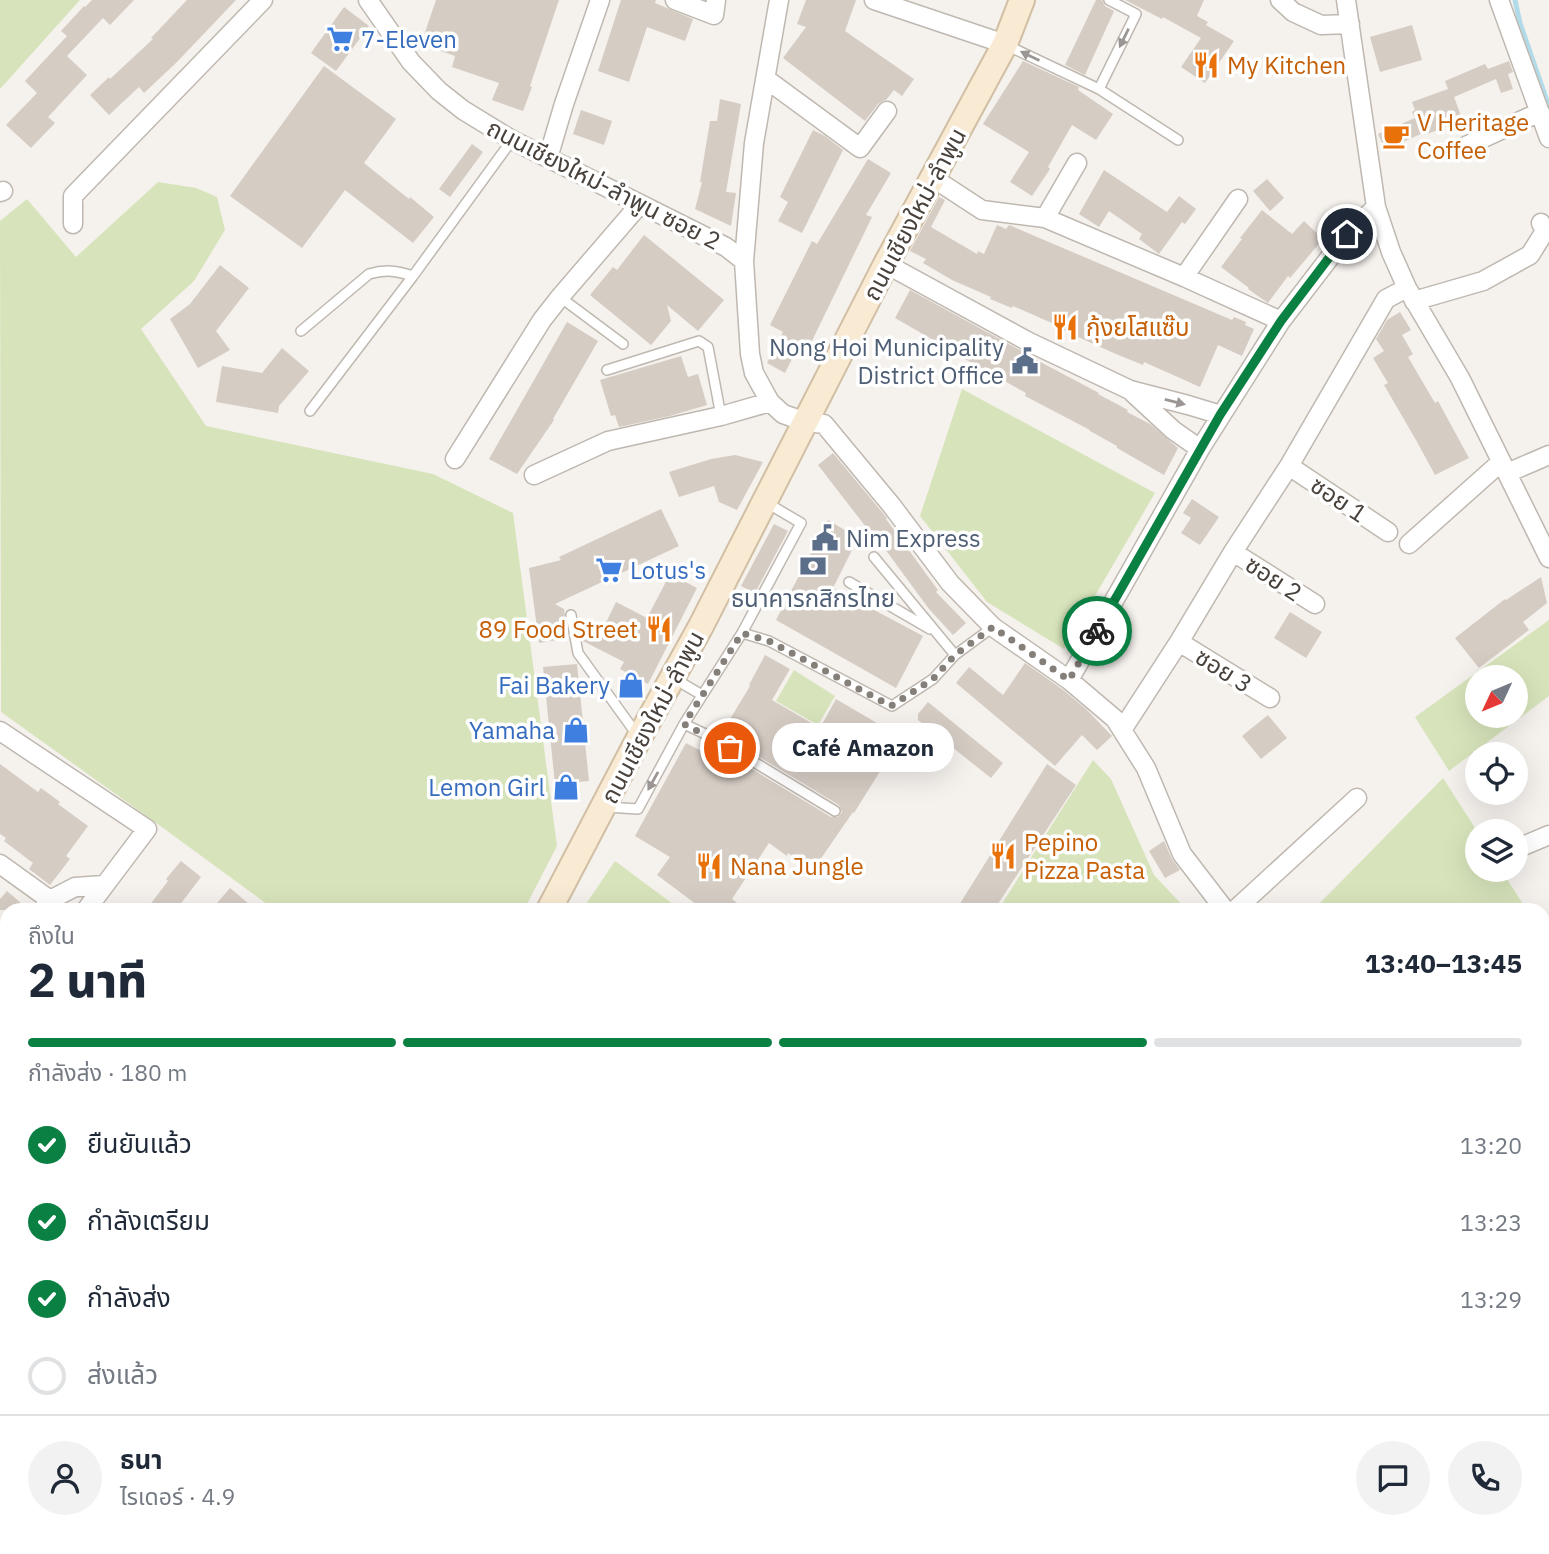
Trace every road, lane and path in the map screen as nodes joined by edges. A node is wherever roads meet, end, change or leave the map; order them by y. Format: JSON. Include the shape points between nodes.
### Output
{"nodes":[{"id":1,"x":263,"y":0,"type":"edge"},
{"id":2,"x":368,"y":0,"type":"edge"},
{"id":3,"x":600,"y":0,"type":"edge"},
{"id":4,"x":675,"y":0,"type":"edge"},
{"id":5,"x":716,"y":0,"type":"edge"},
{"id":6,"x":779,"y":0,"type":"edge"},
{"id":7,"x":874,"y":0,"type":"edge"},
{"id":8,"x":1022,"y":0,"type":"edge"},
{"id":9,"x":1109,"y":0,"type":"edge"},
{"id":10,"x":1280,"y":0,"type":"edge"},
{"id":11,"x":1499,"y":0,"type":"edge"},
{"id":12,"x":1349,"y":1,"type":"edge"},
{"id":13,"x":1350,"y":24,"type":"junction"},
{"id":14,"x":1005,"y":44,"type":"junction"},
{"id":15,"x":766,"y":79,"type":"junction"},
{"id":16,"x":1099,"y":89,"type":"junction"},
{"id":17,"x":887,"y":111,"type":"dead end"},
{"id":18,"x":1540,"y":112,"type":"junction"},
{"id":19,"x":1549,"y":138,"type":"edge"},
{"id":20,"x":1178,"y":140,"type":"dead end"},
{"id":21,"x":512,"y":141,"type":"junction"},
{"id":22,"x":1455,"y":150,"type":"dead end"},
{"id":23,"x":548,"y":158,"type":"junction"},
{"id":24,"x":1077,"y":163,"type":"dead end"},
{"id":25,"x":933,"y":178,"type":"junction"},
{"id":26,"x":1238,"y":199,"type":"dead end"},
{"id":27,"x":640,"y":204,"type":"junction"},
{"id":28,"x":1377,"y":207,"type":"junction"},
{"id":29,"x":1045,"y":218,"type":"junction"},
{"id":30,"x":1541,"y":223,"type":"dead end"},
{"id":31,"x":73,"y":224,"type":"dead end"},
{"id":32,"x":744,"y":261,"type":"junction"},
{"id":33,"x":886,"y":264,"type":"junction"},
{"id":34,"x":413,"y":276,"type":"junction"},
{"id":35,"x":1184,"y":277,"type":"junction"},
{"id":36,"x":1410,"y":294,"type":"junction"},
{"id":37,"x":560,"y":297,"type":"junction"},
{"id":38,"x":1281,"y":321,"type":"junction"},
{"id":39,"x":301,"y":331,"type":"dead end"},
{"id":40,"x":623,"y":344,"type":"dead end"},
{"id":41,"x":607,"y":370,"type":"dead end"},
{"id":42,"x":1130,"y":390,"type":"junction"},
{"id":43,"x":770,"y":402,"type":"junction"},
{"id":44,"x":310,"y":411,"type":"dead end"},
{"id":45,"x":1220,"y":415,"type":"junction"},
{"id":46,"x":721,"y":416,"type":"junction"},
{"id":47,"x":806,"y":422,"type":"junction"},
{"id":48,"x":1200,"y":449,"type":"junction"},
{"id":49,"x":1549,"y":455,"type":"edge"},
{"id":50,"x":455,"y":459,"type":"dead end"},
{"id":51,"x":1289,"y":466,"type":"junction"},
{"id":52,"x":1504,"y":468,"type":"junction"},
{"id":53,"x":534,"y":475,"type":"dead end"},
{"id":54,"x":765,"y":503,"type":"junction"},
{"id":55,"x":1388,"y":532,"type":"dead end"},
{"id":56,"x":1409,"y":544,"type":"dead end"},
{"id":57,"x":1233,"y":552,"type":"junction"},
{"id":58,"x":874,"y":557,"type":"dead end"},
{"id":59,"x":1549,"y":558,"type":"edge"},
{"id":60,"x":849,"y":582,"type":"dead end"},
{"id":61,"x":1315,"y":604,"type":"dead end"},
{"id":62,"x":571,"y":615,"type":"dead end"},
{"id":63,"x":993,"y":627,"type":"junction"},
{"id":64,"x":742,"y":633,"type":"junction"},
{"id":65,"x":937,"y":633,"type":"junction"},
{"id":66,"x":1179,"y":642,"type":"junction"},
{"id":67,"x":956,"y":654,"type":"junction"},
{"id":68,"x":672,"y":677,"type":"junction"},
{"id":69,"x":1069,"y":680,"type":"junction"},
{"id":70,"x":702,"y":695,"type":"junction"},
{"id":71,"x":1270,"y":698,"type":"dead end"},
{"id":72,"x":684,"y":724,"type":"junction"},
{"id":73,"x":1122,"y":730,"type":"junction"},
{"id":74,"x":0,"y":731,"type":"edge"},
{"id":75,"x":639,"y":738,"type":"junction"},
{"id":76,"x":1357,"y":798,"type":"dead end"},
{"id":77,"x":604,"y":807,"type":"junction"},
{"id":78,"x":835,"y":811,"type":"dead end"},
{"id":79,"x":1549,"y":835,"type":"edge"},
{"id":80,"x":1528,"y":844,"type":"edge"},
{"id":81,"x":0,"y":864,"type":"edge"},
{"id":82,"x":104,"y":886,"type":"junction"},
{"id":83,"x":44,"y":903,"type":"edge"},
{"id":84,"x":49,"y":903,"type":"edge"},
{"id":85,"x":91,"y":903,"type":"edge"},
{"id":86,"x":553,"y":903,"type":"edge"},
{"id":87,"x":1220,"y":903,"type":"edge"},
{"id":88,"x":1243,"y":903,"type":"edge"}],
"edges":[{"from":1,"to":31,"type":"street","via":[[74,196]]},
{"from":2,"to":21,"type":"street","name":"ถนนเชียงใหม่-ลำพูน ซอย 2","via":[[411,62],[439,91]]},
{"from":3,"to":23,"type":"street"},
{"from":4,"to":5,"type":"street","via":[[714,15]]},
{"from":6,"to":15,"type":"street"},
{"from":7,"to":14,"type":"street"},
{"from":8,"to":14,"type":"main road","name":"ถนนเชียงใหม่-ลำพูน"},
{"from":9,"to":16,"type":"lane","one_way":true,"via":[[1136,14]]},
{"from":10,"to":13,"type":"street","via":[[1321,25]]},
{"from":11,"to":18,"type":"street"},
{"from":12,"to":13,"type":"street"},
{"from":13,"to":28,"type":"street"},
{"from":16,"to":14,"type":"lane","one_way":true},
{"from":14,"to":25,"type":"main road","name":"ถนนเชียงใหม่-ลำพูน"},
{"from":15,"to":17,"type":"street","via":[[860,148]]},
{"from":15,"to":32,"type":"street","via":[[754,143]]},
{"from":16,"to":20,"type":"lane"},
{"from":18,"to":19,"type":"street"},
{"from":18,"to":22,"type":"street"},
{"from":21,"to":23,"type":"street","name":"ถนนเชียงใหม่-ลำพูน ซอย 2"},
{"from":21,"to":34,"type":"lane"},
{"from":23,"to":27,"type":"street","name":"ถนนเชียงใหม่-ลำพูน ซอย 2"},
{"from":24,"to":29,"type":"street"},
{"from":25,"to":29,"type":"street","via":[[982,210]]},
{"from":25,"to":33,"type":"main road","name":"ถนนเชียงใหม่-ลำพูน"},
{"from":26,"to":35,"type":"street"},
{"from":27,"to":32,"type":"street","name":"ถนนเชียงใหม่-ลำพูน ซอย 2","via":[[726,247]]},
{"from":27,"to":37,"type":"street"},
{"from":28,"to":36,"type":"street"},
{"from":28,"to":38,"type":"street","via":[[1347,234]]},
{"from":29,"to":35,"type":"street"},
{"from":30,"to":36,"type":"street","via":[[1545,231],[1530,255],[1483,281]]},
{"from":32,"to":43,"type":"street","name":"ถนนเชียงใหม่-ลำพูน ซอย 2","via":[[750,354],[754,373]]},
{"from":33,"to":42,"type":"street","via":[[1029,342]]},
{"from":33,"to":47,"type":"main road","name":"ถนนเชียงใหม่-ลำพูน"},
{"from":34,"to":39,"type":"lane","via":[[392,270],[369,274]]},
{"from":34,"to":44,"type":"lane"},
{"from":35,"to":38,"type":"street"},
{"from":36,"to":51,"type":"street","via":[[1386,299]]},
{"from":36,"to":52,"type":"street","via":[[1460,378]]},
{"from":37,"to":40,"type":"lane"},
{"from":37,"to":50,"type":"street"},
{"from":38,"to":45,"type":"street"},
{"from":41,"to":46,"type":"lane","via":[[699,341],[708,347]]},
{"from":42,"to":45,"type":"street","one_way":true},
{"from":42,"to":48,"type":"street"},
{"from":43,"to":46,"type":"street"},
{"from":43,"to":47,"type":"street","via":[[783,414]]},
{"from":45,"to":48,"type":"street"},
{"from":46,"to":53,"type":"street","via":[[608,441]]},
{"from":47,"to":54,"type":"main road","name":"ถนนเชียงใหม่-ลำพูน"},
{"from":47,"to":63,"type":"street","via":[[824,424],[950,583]]},
{"from":48,"to":69,"type":"street"},
{"from":49,"to":52,"type":"street"},
{"from":51,"to":55,"type":"street","name":"ซอย 1"},
{"from":51,"to":57,"type":"street"},
{"from":52,"to":56,"type":"street"},
{"from":52,"to":59,"type":"street"},
{"from":54,"to":64,"type":"lane","via":[[801,523]]},
{"from":54,"to":68,"type":"main road","name":"ถนนเชียงใหม่-ลำพูน"},
{"from":57,"to":61,"type":"street","name":"ซอย 2"},
{"from":57,"to":66,"type":"street"},
{"from":58,"to":65,"type":"lane"},
{"from":60,"to":65,"type":"lane"},
{"from":62,"to":75,"type":"lane","via":[[578,653]]},
{"from":63,"to":67,"type":"lane"},
{"from":63,"to":69,"type":"street"},
{"from":64,"to":67,"type":"lane","via":[[769,641],[891,706],[933,679]]},
{"from":64,"to":70,"type":"lane"},
{"from":65,"to":67,"type":"lane"},
{"from":66,"to":71,"type":"street","name":"ซอย 3"},
{"from":66,"to":73,"type":"street"},
{"from":68,"to":70,"type":"lane"},
{"from":68,"to":75,"type":"main road","name":"ถนนเชียงใหม่-ลำพูน"},
{"from":69,"to":73,"type":"street"},
{"from":70,"to":72,"type":"lane"},
{"from":72,"to":77,"type":"lane","one_way":true,"via":[[638,809]]},
{"from":72,"to":78,"type":"lane"},
{"from":73,"to":87,"type":"street","via":[[1146,768],[1182,854]]},
{"from":74,"to":82,"type":"street","via":[[147,829]]},
{"from":75,"to":77,"type":"main road","name":"ถนนเชียงใหม่-ลำพูน"},
{"from":76,"to":88,"type":"street"},
{"from":77,"to":86,"type":"main road","name":"ถนนเชียงใหม่-ลำพูน"},
{"from":79,"to":80,"type":"street"},
{"from":81,"to":83,"type":"street"},
{"from":82,"to":84,"type":"street","via":[[75,887]]},
{"from":82,"to":85,"type":"street"}]}
